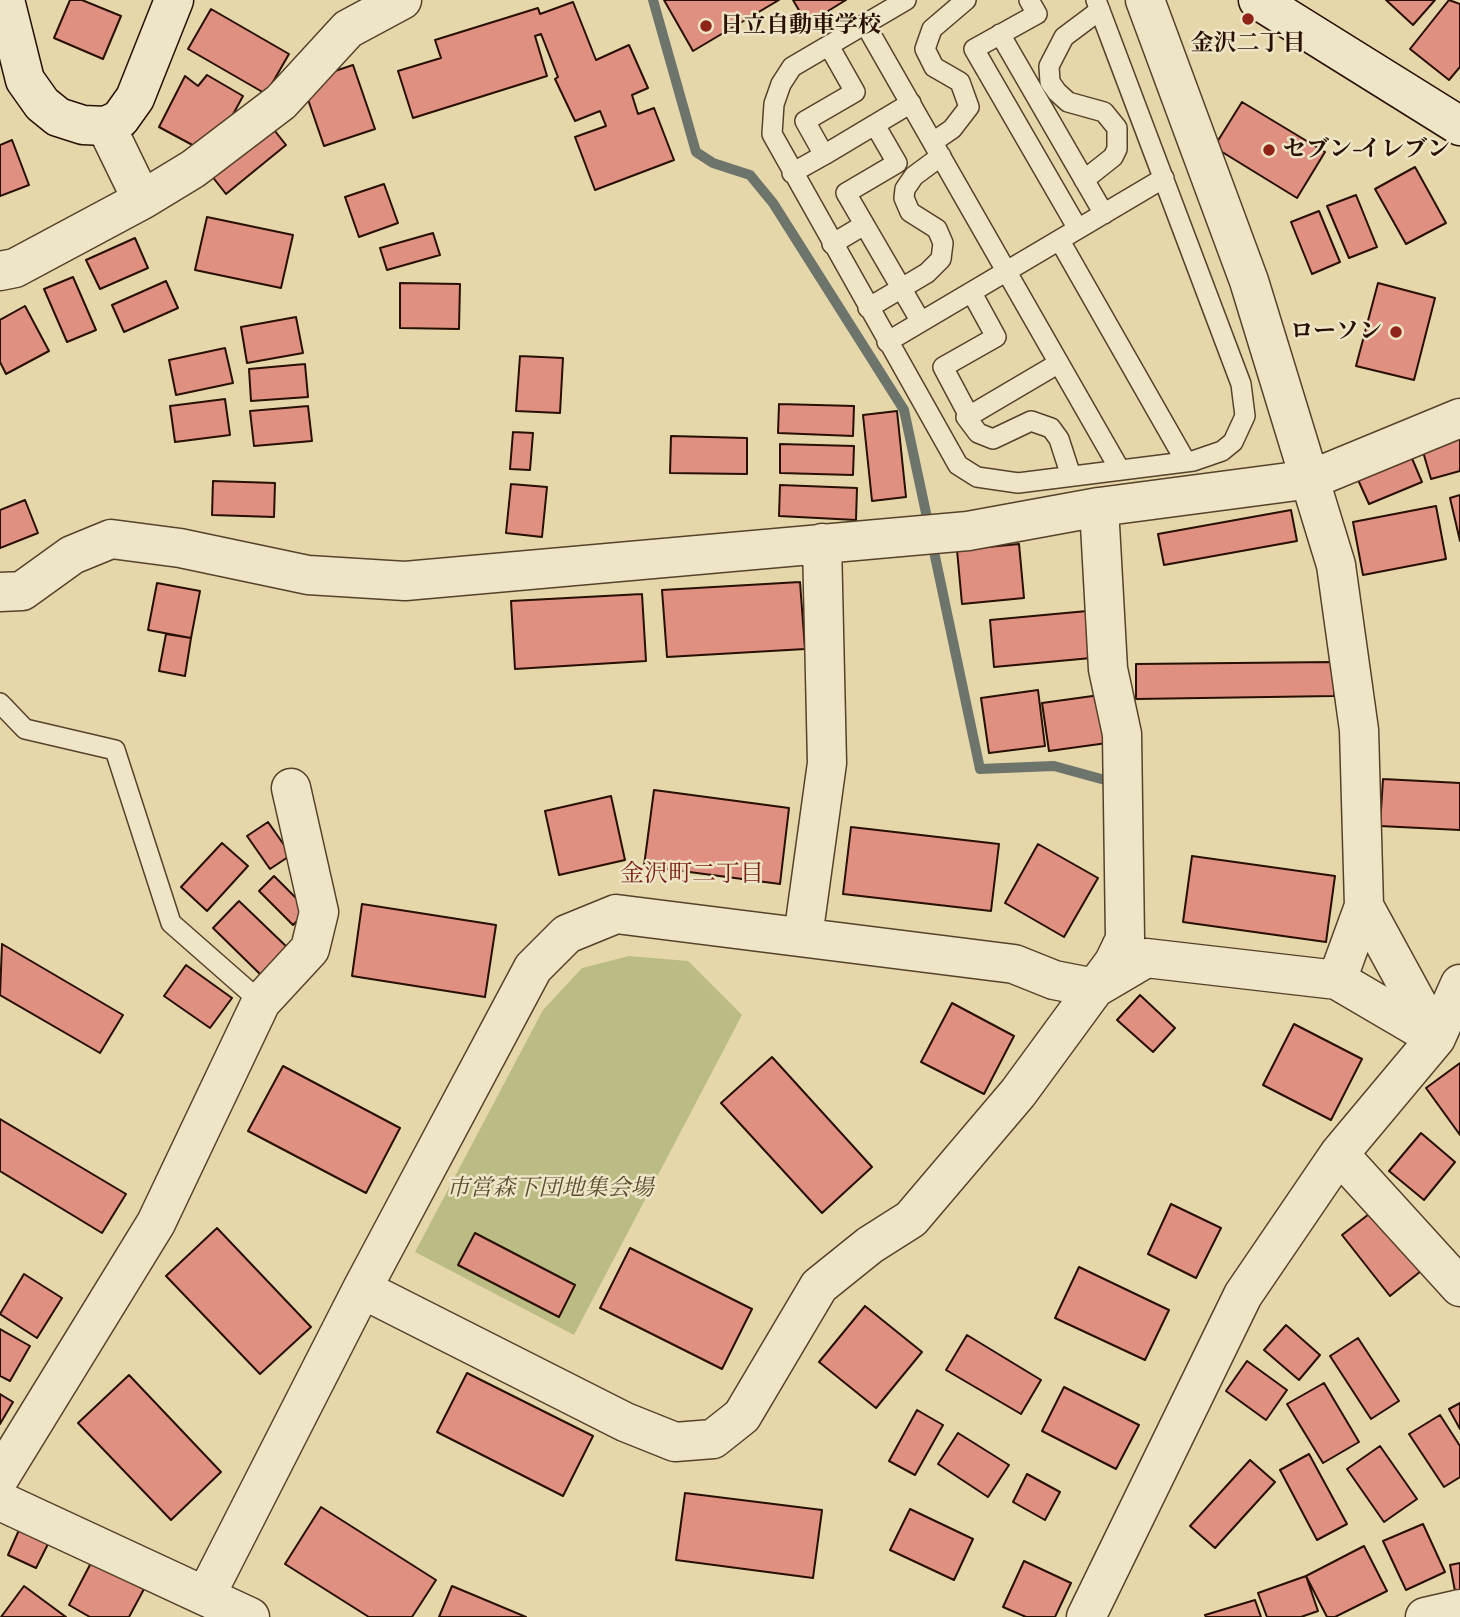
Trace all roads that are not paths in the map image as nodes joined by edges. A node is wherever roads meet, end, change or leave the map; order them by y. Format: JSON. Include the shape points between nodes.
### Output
{"nodes":[{"id":1,"x":5,"y":0,"type":"edge"},
{"id":2,"x":174,"y":0,"type":"edge"},
{"id":3,"x":402,"y":0,"type":"edge"},
{"id":4,"x":906,"y":0,"type":"edge"},
{"id":5,"x":966,"y":0,"type":"edge"},
{"id":6,"x":1029,"y":0,"type":"edge"},
{"id":7,"x":1145,"y":0,"type":"edge"},
{"id":8,"x":1258,"y":0,"type":"edge"},
{"id":9,"x":1098,"y":5,"type":"edge"},
{"id":10,"x":865,"y":24,"type":"junction"},
{"id":11,"x":1000,"y":34,"type":"junction"},
{"id":12,"x":829,"y":46,"type":"junction"},
{"id":13,"x":911,"y":103,"type":"junction"},
{"id":14,"x":874,"y":125,"type":"junction"},
{"id":15,"x":106,"y":126,"type":"junction"},
{"id":16,"x":1460,"y":126,"type":"edge"},
{"id":17,"x":937,"y":149,"type":"junction"},
{"id":18,"x":824,"y":155,"type":"junction"},
{"id":19,"x":792,"y":173,"type":"junction"},
{"id":20,"x":1164,"y":178,"type":"junction"},
{"id":21,"x":1084,"y":180,"type":"junction"},
{"id":22,"x":142,"y":200,"type":"junction"},
{"id":23,"x":1104,"y":214,"type":"junction"},
{"id":24,"x":864,"y":225,"type":"junction"},
{"id":25,"x":1079,"y":229,"type":"junction"},
{"id":26,"x":1060,"y":241,"type":"junction"},
{"id":27,"x":832,"y":244,"type":"junction"},
{"id":28,"x":0,"y":271,"type":"edge"},
{"id":29,"x":1007,"y":272,"type":"junction"},
{"id":30,"x":902,"y":289,"type":"junction"},
{"id":31,"x":972,"y":293,"type":"junction"},
{"id":32,"x":868,"y":308,"type":"junction"},
{"id":33,"x":921,"y":323,"type":"junction"},
{"id":34,"x":887,"y":342,"type":"junction"},
{"id":35,"x":1059,"y":363,"type":"junction"},
{"id":36,"x":967,"y":416,"type":"junction"},
{"id":37,"x":1460,"y":418,"type":"edge"},
{"id":38,"x":939,"y":432,"type":"junction"},
{"id":39,"x":1186,"y":462,"type":"junction"},
{"id":40,"x":1120,"y":470,"type":"junction"},
{"id":41,"x":1071,"y":476,"type":"junction"},
{"id":42,"x":1312,"y":479,"type":"junction"},
{"id":43,"x":1099,"y":507,"type":"junction"},
{"id":44,"x":822,"y":543,"type":"junction"},
{"id":45,"x":0,"y":592,"type":"edge"},
{"id":46,"x":0,"y":703,"type":"edge"},
{"id":47,"x":291,"y":788,"type":"dead end"},
{"id":48,"x":1364,"y":906,"type":"junction"},
{"id":49,"x":803,"y":937,"type":"junction"},
{"id":50,"x":1337,"y":980,"type":"junction"},
{"id":51,"x":1460,"y":984,"type":"edge"},
{"id":52,"x":1095,"y":988,"type":"junction"},
{"id":53,"x":261,"y":1002,"type":"junction"},
{"id":54,"x":1436,"y":1038,"type":"junction"},
{"id":55,"x":1339,"y":1154,"type":"junction"},
{"id":56,"x":1460,"y":1287,"type":"edge"},
{"id":57,"x":362,"y":1289,"type":"junction"},
{"id":58,"x":0,"y":1477,"type":"edge"},
{"id":59,"x":0,"y":1500,"type":"edge"},
{"id":60,"x":206,"y":1595,"type":"junction"},
{"id":61,"x":1460,"y":1609,"type":"edge"},
{"id":62,"x":250,"y":1617,"type":"edge"},
{"id":63,"x":1086,"y":1617,"type":"edge"},
{"id":64,"x":1425,"y":1617,"type":"edge"}],
"edges":[{"from":1,"to":15,"type":"street","via":[[25,80],[42,104],[58,117]]},
{"from":2,"to":15,"type":"street","via":[[135,98],[120,119]]},
{"from":3,"to":22,"type":"street","via":[[348,29],[281,102],[193,169]]},
{"from":4,"to":10,"type":"lane"},
{"from":5,"to":17,"type":"lane","via":[[939,21],[927,38],[927,59],[960,82],[969,107]]},
{"from":6,"to":11,"type":"lane","via":[[1037,14]]},
{"from":7,"to":42,"type":"street","via":[[1249,281]]},
{"from":8,"to":16,"type":"street"},
{"from":9,"to":20,"type":"lane"},
{"from":9,"to":21,"type":"lane","via":[[1058,44],[1049,66],[1050,82],[1057,92],[1068,102],[1104,112],[1117,128],[1113,157]]},
{"from":10,"to":12,"type":"lane"},
{"from":10,"to":13,"type":"lane"},
{"from":11,"to":21,"type":"lane"},
{"from":11,"to":25,"type":"lane","via":[[974,49]]},
{"from":12,"to":18,"type":"lane","via":[[855,92],[805,121]]},
{"from":12,"to":19,"type":"lane","via":[[792,67],[774,104],[772,134]]},
{"from":13,"to":14,"type":"lane"},
{"from":13,"to":17,"type":"lane"},
{"from":14,"to":18,"type":"lane"},
{"from":14,"to":24,"type":"lane","via":[[897,163],[846,192]]},
{"from":15,"to":22,"type":"street"},
{"from":17,"to":29,"type":"lane"},
{"from":17,"to":30,"type":"lane","via":[[908,183],[904,198],[910,212],[937,229],[943,243],[942,259]]},
{"from":18,"to":19,"type":"lane"},
{"from":19,"to":27,"type":"lane"},
{"from":20,"to":23,"type":"lane"},
{"from":20,"to":39,"type":"lane","via":[[1245,402],[1245,416],[1233,442],[1222,451]]},
{"from":21,"to":23,"type":"lane"},
{"from":22,"to":28,"type":"street","via":[[15,268]]},
{"from":23,"to":25,"type":"lane"},
{"from":24,"to":27,"type":"lane"},
{"from":24,"to":30,"type":"lane"},
{"from":25,"to":26,"type":"lane"},
{"from":26,"to":29,"type":"lane"},
{"from":26,"to":39,"type":"lane"},
{"from":27,"to":32,"type":"lane"},
{"from":29,"to":31,"type":"lane"},
{"from":29,"to":35,"type":"lane"},
{"from":30,"to":32,"type":"lane"},
{"from":30,"to":33,"type":"lane"},
{"from":31,"to":33,"type":"lane"},
{"from":31,"to":36,"type":"lane","via":[[996,337],[943,367]]},
{"from":32,"to":34,"type":"lane"},
{"from":33,"to":34,"type":"lane"},
{"from":34,"to":38,"type":"lane"},
{"from":35,"to":36,"type":"lane"},
{"from":35,"to":40,"type":"lane"},
{"from":36,"to":38,"type":"lane"},
{"from":36,"to":41,"type":"lane","via":[[978,433],[993,439],[1031,421],[1051,428]]},
{"from":37,"to":42,"type":"street"},
{"from":38,"to":41,"type":"lane","via":[[958,465],[977,477],[1018,483]]},
{"from":39,"to":40,"type":"lane"},
{"from":40,"to":41,"type":"lane"},
{"from":42,"to":43,"type":"street"},
{"from":42,"to":48,"type":"street","via":[[1336,565],[1359,730]]},
{"from":43,"to":44,"type":"street","via":[[968,531]]},
{"from":43,"to":52,"type":"street","via":[[1108,669],[1122,734],[1125,939]]},
{"from":44,"to":45,"type":"street","via":[[405,581],[308,575],[180,548],[111,539],[72,555],[22,591]]},
{"from":44,"to":49,"type":"street","via":[[827,763]]},
{"from":46,"to":53,"type":"lane","via":[[25,729],[115,750],[171,923]]},
{"from":47,"to":53,"type":"street","via":[[319,912],[310,949]]},
{"from":48,"to":50,"type":"street"},
{"from":48,"to":54,"type":"street"},
{"from":49,"to":52,"type":"street","via":[[1014,964],[1054,980]]},
{"from":49,"to":57,"type":"street","via":[[616,914],[567,934],[534,968]]},
{"from":50,"to":52,"type":"street","via":[[1146,958]]},
{"from":50,"to":54,"type":"street"},
{"from":51,"to":54,"type":"street"},
{"from":52,"to":57,"type":"street","via":[[1018,1094],[911,1219],[819,1286],[742,1416],[713,1438],[675,1442],[625,1422]]},
{"from":53,"to":58,"type":"street","via":[[156,1223]]},
{"from":54,"to":55,"type":"street"},
{"from":55,"to":56,"type":"street"},
{"from":55,"to":63,"type":"street","via":[[1243,1296]]},
{"from":57,"to":60,"type":"street"},
{"from":59,"to":60,"type":"street"},
{"from":60,"to":62,"type":"street"},
{"from":61,"to":64,"type":"street"}]}
